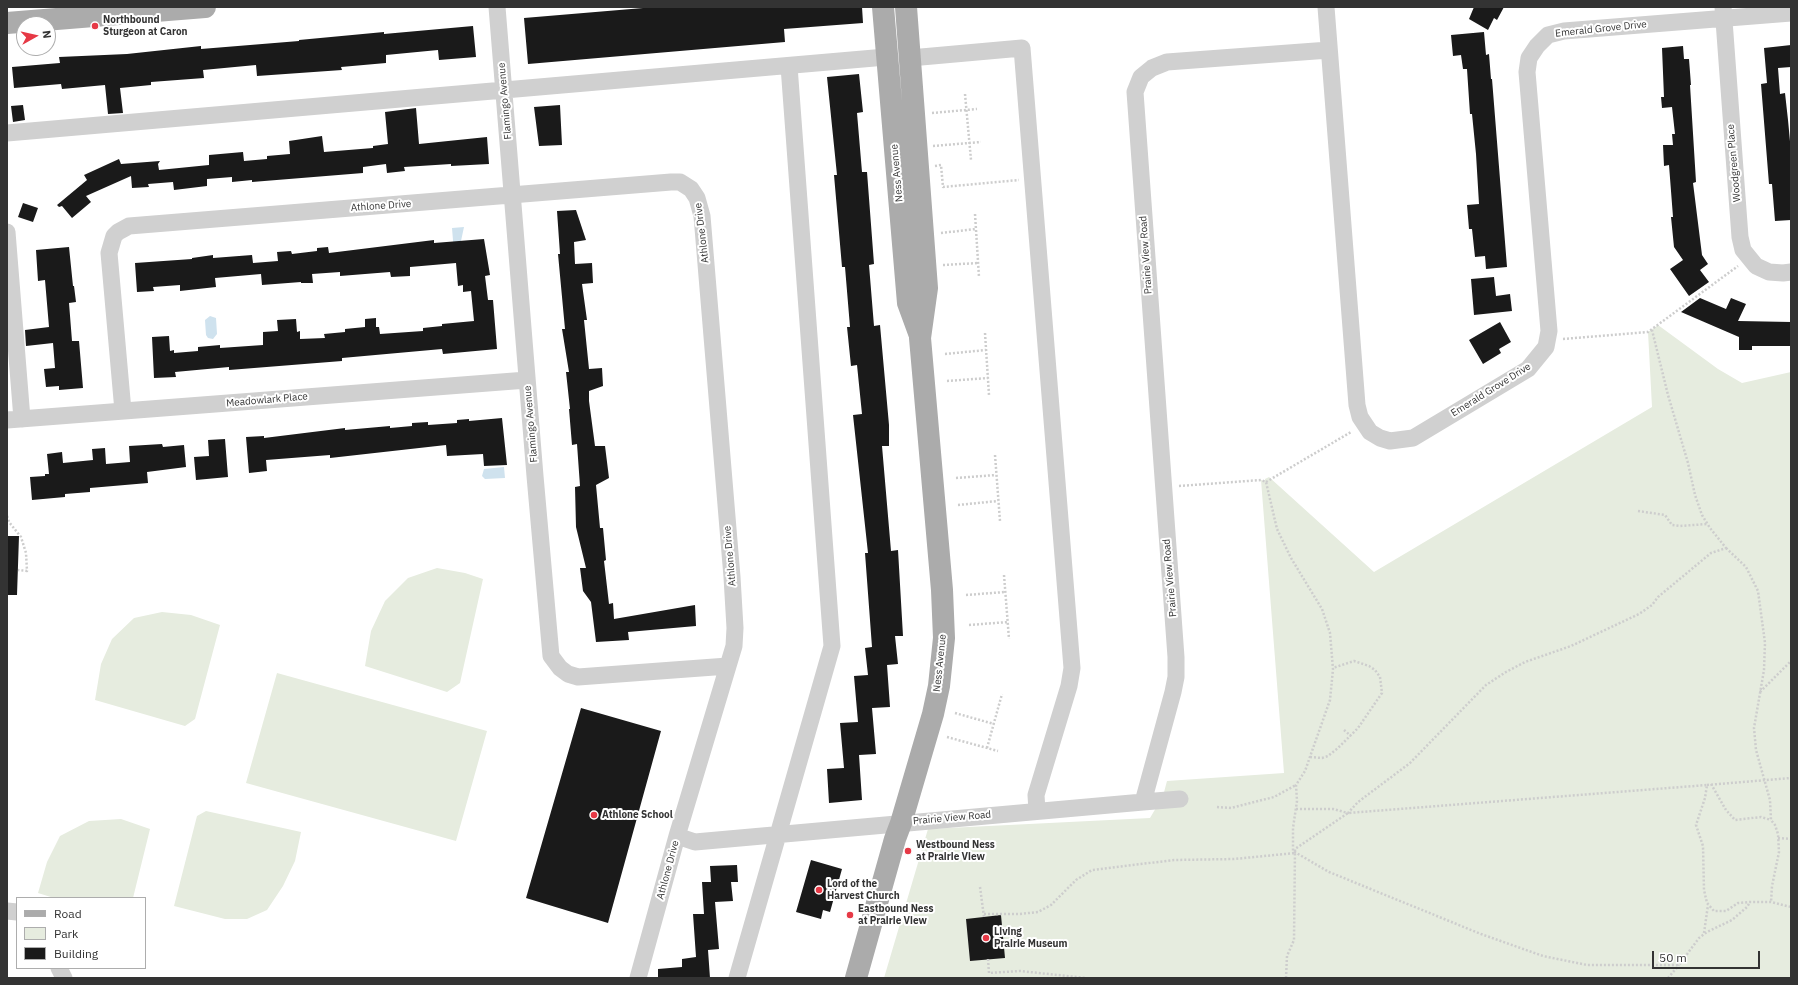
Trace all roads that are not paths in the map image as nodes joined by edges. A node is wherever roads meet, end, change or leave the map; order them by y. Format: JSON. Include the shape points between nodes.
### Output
{"nodes":[{"id":1,"x":205,"y":7,"type":"edge"},
{"id":2,"x":497,"y":7,"type":"edge"},
{"id":3,"x":883,"y":7,"type":"edge"},
{"id":4,"x":906,"y":7,"type":"edge"},
{"id":5,"x":1326,"y":7,"type":"edge"},
{"id":6,"x":112,"y":11,"type":"edge"},
{"id":7,"x":1723,"y":12,"type":"edge"},
{"id":8,"x":1791,"y":13,"type":"edge"},
{"id":9,"x":7,"y":23,"type":"edge"},
{"id":10,"x":1329,"y":50,"type":"junction"},
{"id":11,"x":886,"y":58,"type":"junction"},
{"id":12,"x":910,"y":58,"type":"junction"},
{"id":13,"x":789,"y":66,"type":"junction"},
{"id":14,"x":504,"y":91,"type":"junction"},
{"id":15,"x":7,"y":133,"type":"edge"},
{"id":16,"x":513,"y":195,"type":"junction"},
{"id":17,"x":7,"y":232,"type":"edge"},
{"id":18,"x":1791,"y":272,"type":"edge"},
{"id":19,"x":920,"y":338,"type":"junction"},
{"id":20,"x":527,"y":380,"type":"junction"},
{"id":21,"x":123,"y":411,"type":"junction"},
{"id":22,"x":14,"y":420,"type":"edge"},
{"id":23,"x":728,"y":666,"type":"junction"},
{"id":24,"x":1180,"y":799,"type":"dead end"},
{"id":25,"x":1143,"y":802,"type":"junction"},
{"id":26,"x":1037,"y":811,"type":"junction"},
{"id":27,"x":901,"y":823,"type":"junction"},
{"id":28,"x":779,"y":834,"type":"junction"},
{"id":29,"x":677,"y":836,"type":"junction"},
{"id":30,"x":60,"y":969,"type":"edge"},
{"id":31,"x":64,"y":978,"type":"edge"},
{"id":32,"x":638,"y":978,"type":"edge"},
{"id":33,"x":737,"y":978,"type":"edge"},
{"id":34,"x":856,"y":978,"type":"edge"}],
"edges":[{"from":1,"to":6,"type":"main road"},
{"from":2,"to":14,"type":"street","name":"Flamingo Avenue"},
{"from":3,"to":11,"type":"main road","name":"Ness Avenue"},
{"from":4,"to":12,"type":"main road","name":"Ness Avenue"},
{"from":5,"to":10,"type":"street","name":"Emerald Grove Drive"},
{"from":6,"to":9,"type":"main road"},
{"from":7,"to":8,"type":"street"},
{"from":7,"to":10,"type":"street","name":"Emerald Grove Drive","via":[[1564,32],[1548,35],[1537,46],[1530,58],[1527,72],[1548,340],[1542,354],[1528,369],[1413,438],[1390,441],[1370,432],[1356,405]]},
{"from":7,"to":18,"type":"street","name":"Woodgreen Place","via":[[1743,250],[1756,266],[1769,272]]},
{"from":10,"to":25,"type":"street","name":"Prairie View Road","via":[[1167,62],[1152,68],[1141,77],[1135,92],[1176,657],[1176,677]]},
{"from":11,"to":13,"type":"street"},
{"from":11,"to":19,"type":"main road","name":"Ness Avenue","via":[[908,304]]},
{"from":12,"to":19,"type":"main road","name":"Ness Avenue","via":[[927,288]]},
{"from":12,"to":26,"type":"street","via":[[1022,48],[1072,668],[1069,686],[1036,795]]},
{"from":13,"to":14,"type":"street"},
{"from":13,"to":28,"type":"street","via":[[832,646]]},
{"from":14,"to":15,"type":"street"},
{"from":14,"to":16,"type":"street","name":"Flamingo Avenue"},
{"from":16,"to":20,"type":"street","name":"Flamingo Avenue"},
{"from":16,"to":21,"type":"street","name":"Athlone Drive","via":[[136,225],[122,229],[112,241],[109,253]]},
{"from":16,"to":23,"type":"street","name":"Athlone Drive","via":[[680,182],[691,189],[697,198],[702,224],[735,628],[734,646]]},
{"from":17,"to":22,"type":"street"},
{"from":19,"to":27,"type":"main road","name":"Ness Avenue","via":[[942,582],[944,638],[938,693]]},
{"from":20,"to":21,"type":"street","name":"Meadowlark Place"},
{"from":20,"to":23,"type":"street","name":"Flamingo Avenue","via":[[552,656],[560,668],[578,677]]},
{"from":21,"to":22,"type":"street","name":"Meadowlark Place"},
{"from":23,"to":29,"type":"street","name":"Athlone Drive"},
{"from":24,"to":25,"type":"street"},
{"from":25,"to":26,"type":"street","name":"Prairie View Road"},
{"from":26,"to":27,"type":"street","name":"Prairie View Road"},
{"from":27,"to":28,"type":"street","name":"Prairie View Road"},
{"from":27,"to":34,"type":"main road","name":"Ness Avenue"},
{"from":28,"to":29,"type":"street","name":"Prairie View Road","via":[[695,842]]},
{"from":28,"to":33,"type":"street"},
{"from":29,"to":32,"type":"street","name":"Athlone Drive"},
{"from":30,"to":31,"type":"street"}]}
